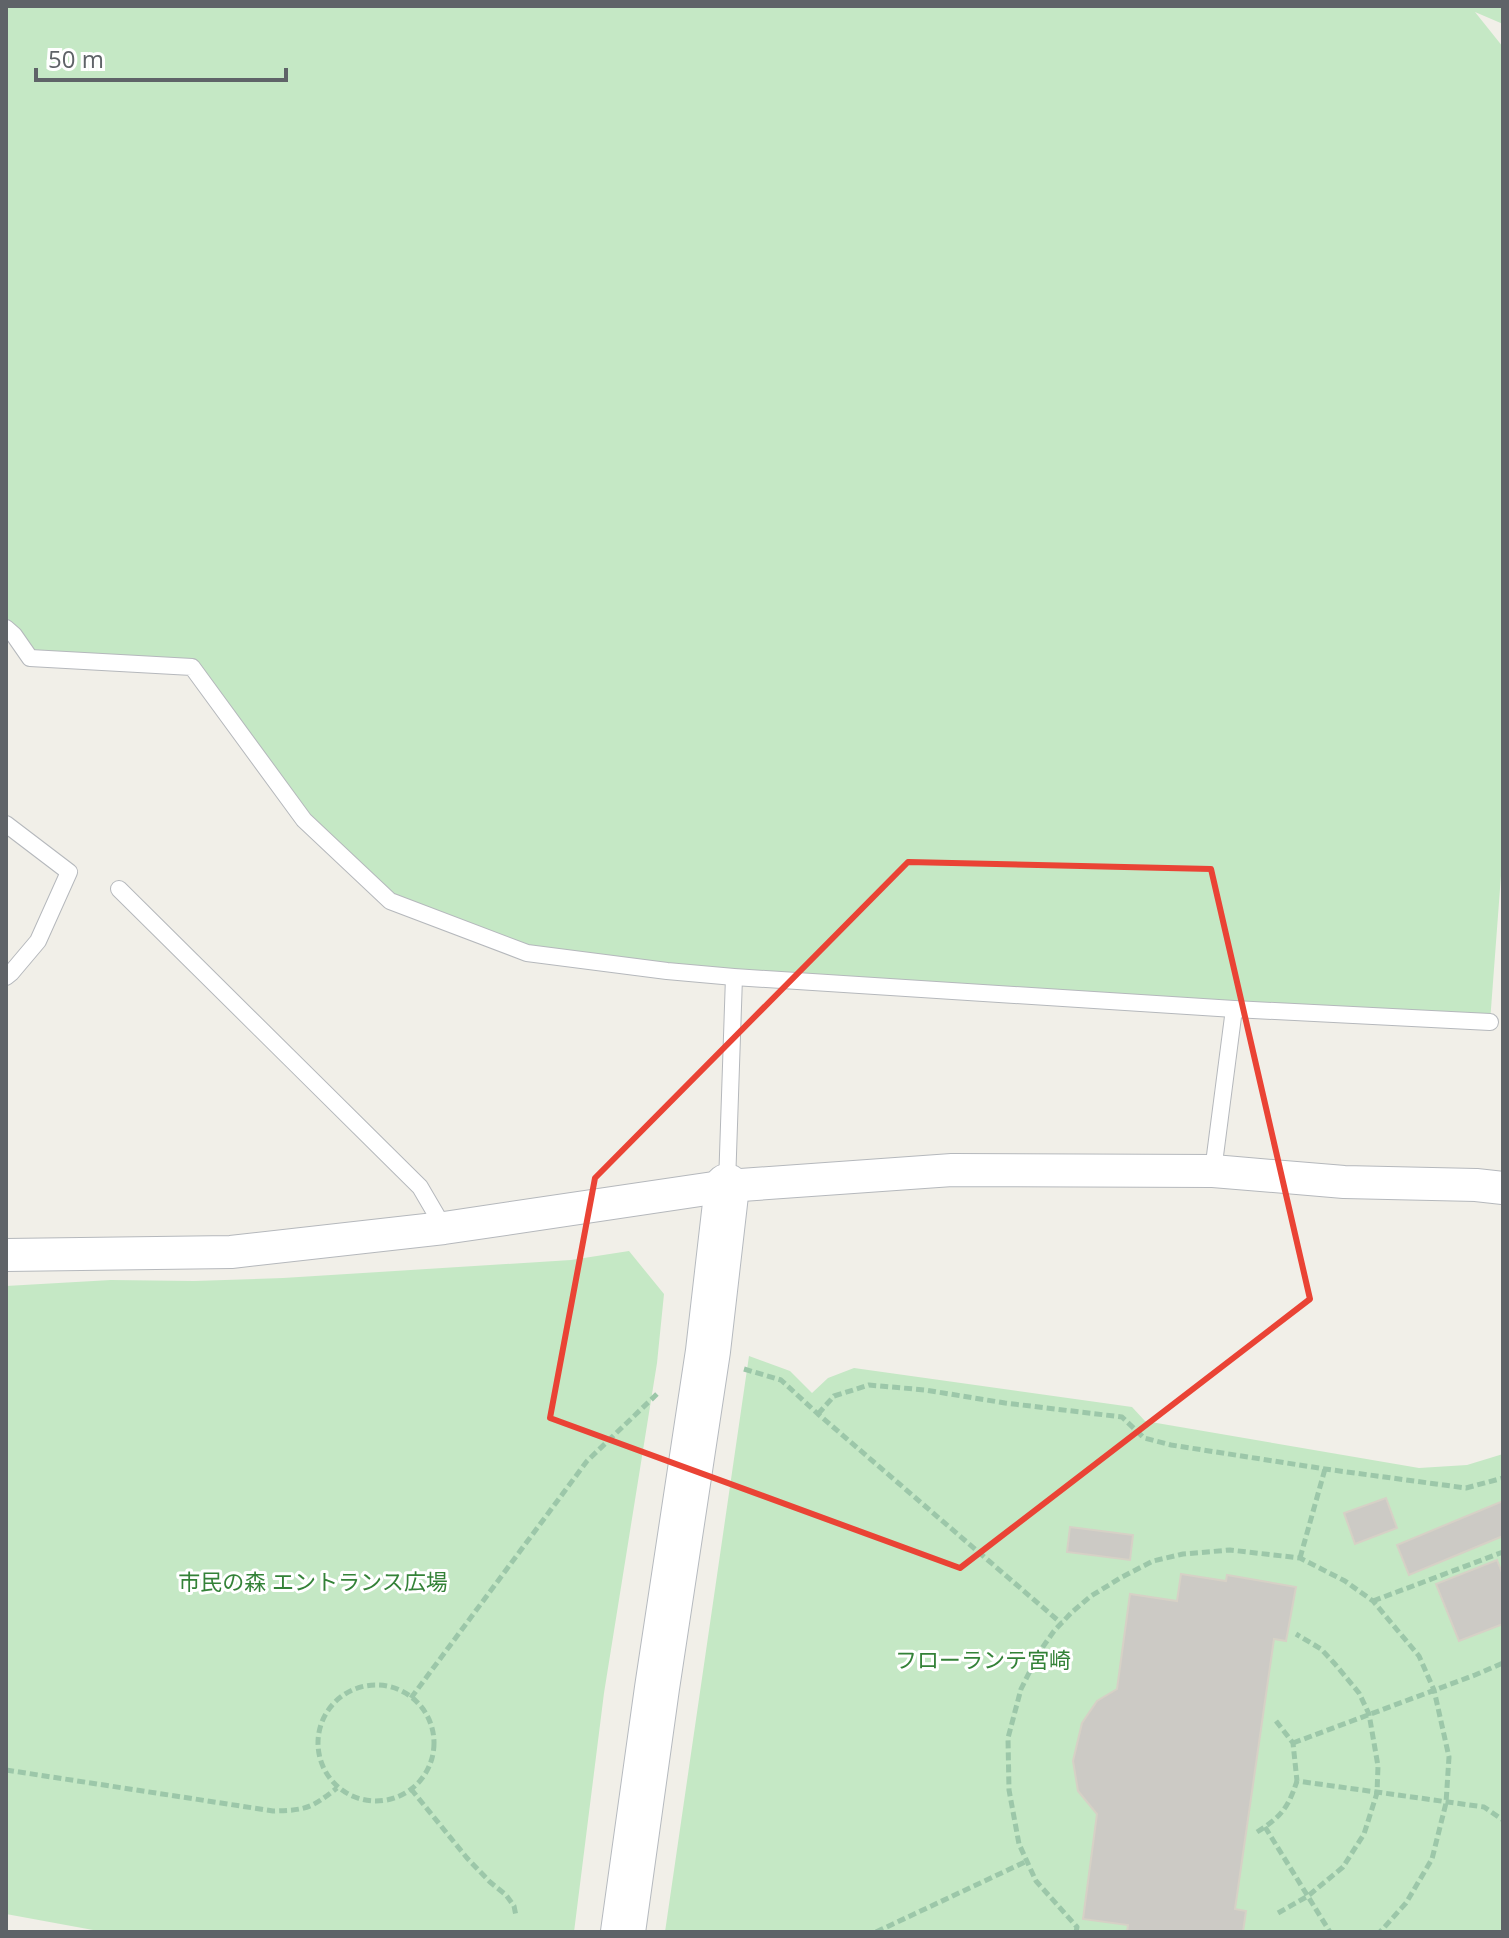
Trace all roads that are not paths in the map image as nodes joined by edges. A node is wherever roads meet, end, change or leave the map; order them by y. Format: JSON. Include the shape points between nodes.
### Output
{"nodes":[{"id":1,"x":6,"y":628,"type":"edge"},
{"id":2,"x":6,"y":824,"type":"edge"},
{"id":3,"x":119,"y":889,"type":"dead end"},
{"id":4,"x":6,"y":977,"type":"edge"},
{"id":5,"x":734,"y":977,"type":"junction"},
{"id":6,"x":1234,"y":1009,"type":"junction"},
{"id":7,"x":1490,"y":1022,"type":"dead end"},
{"id":8,"x":1213,"y":1171,"type":"junction"},
{"id":9,"x":727,"y":1186,"type":"junction"},
{"id":10,"x":1503,"y":1188,"type":"edge"},
{"id":11,"x":444,"y":1228,"type":"junction"},
{"id":12,"x":6,"y":1255,"type":"edge"},
{"id":13,"x":623,"y":1932,"type":"edge"}],
"edges":[{"from":1,"to":5,"type":"lane","via":[[30,658],[192,667],[304,820],[390,901],[527,953]]},
{"from":2,"to":4,"type":"lane","via":[[69,872],[38,941]]},
{"from":3,"to":11,"type":"lane","via":[[420,1187]]},
{"from":5,"to":6,"type":"lane"},
{"from":5,"to":9,"type":"lane"},
{"from":6,"to":7,"type":"lane"},
{"from":6,"to":8,"type":"lane"},
{"from":8,"to":9,"type":"street","via":[[952,1170]]},
{"from":8,"to":10,"type":"street"},
{"from":9,"to":11,"type":"street"},
{"from":9,"to":13,"type":"street"},
{"from":11,"to":12,"type":"street","via":[[231,1252]]}]}
